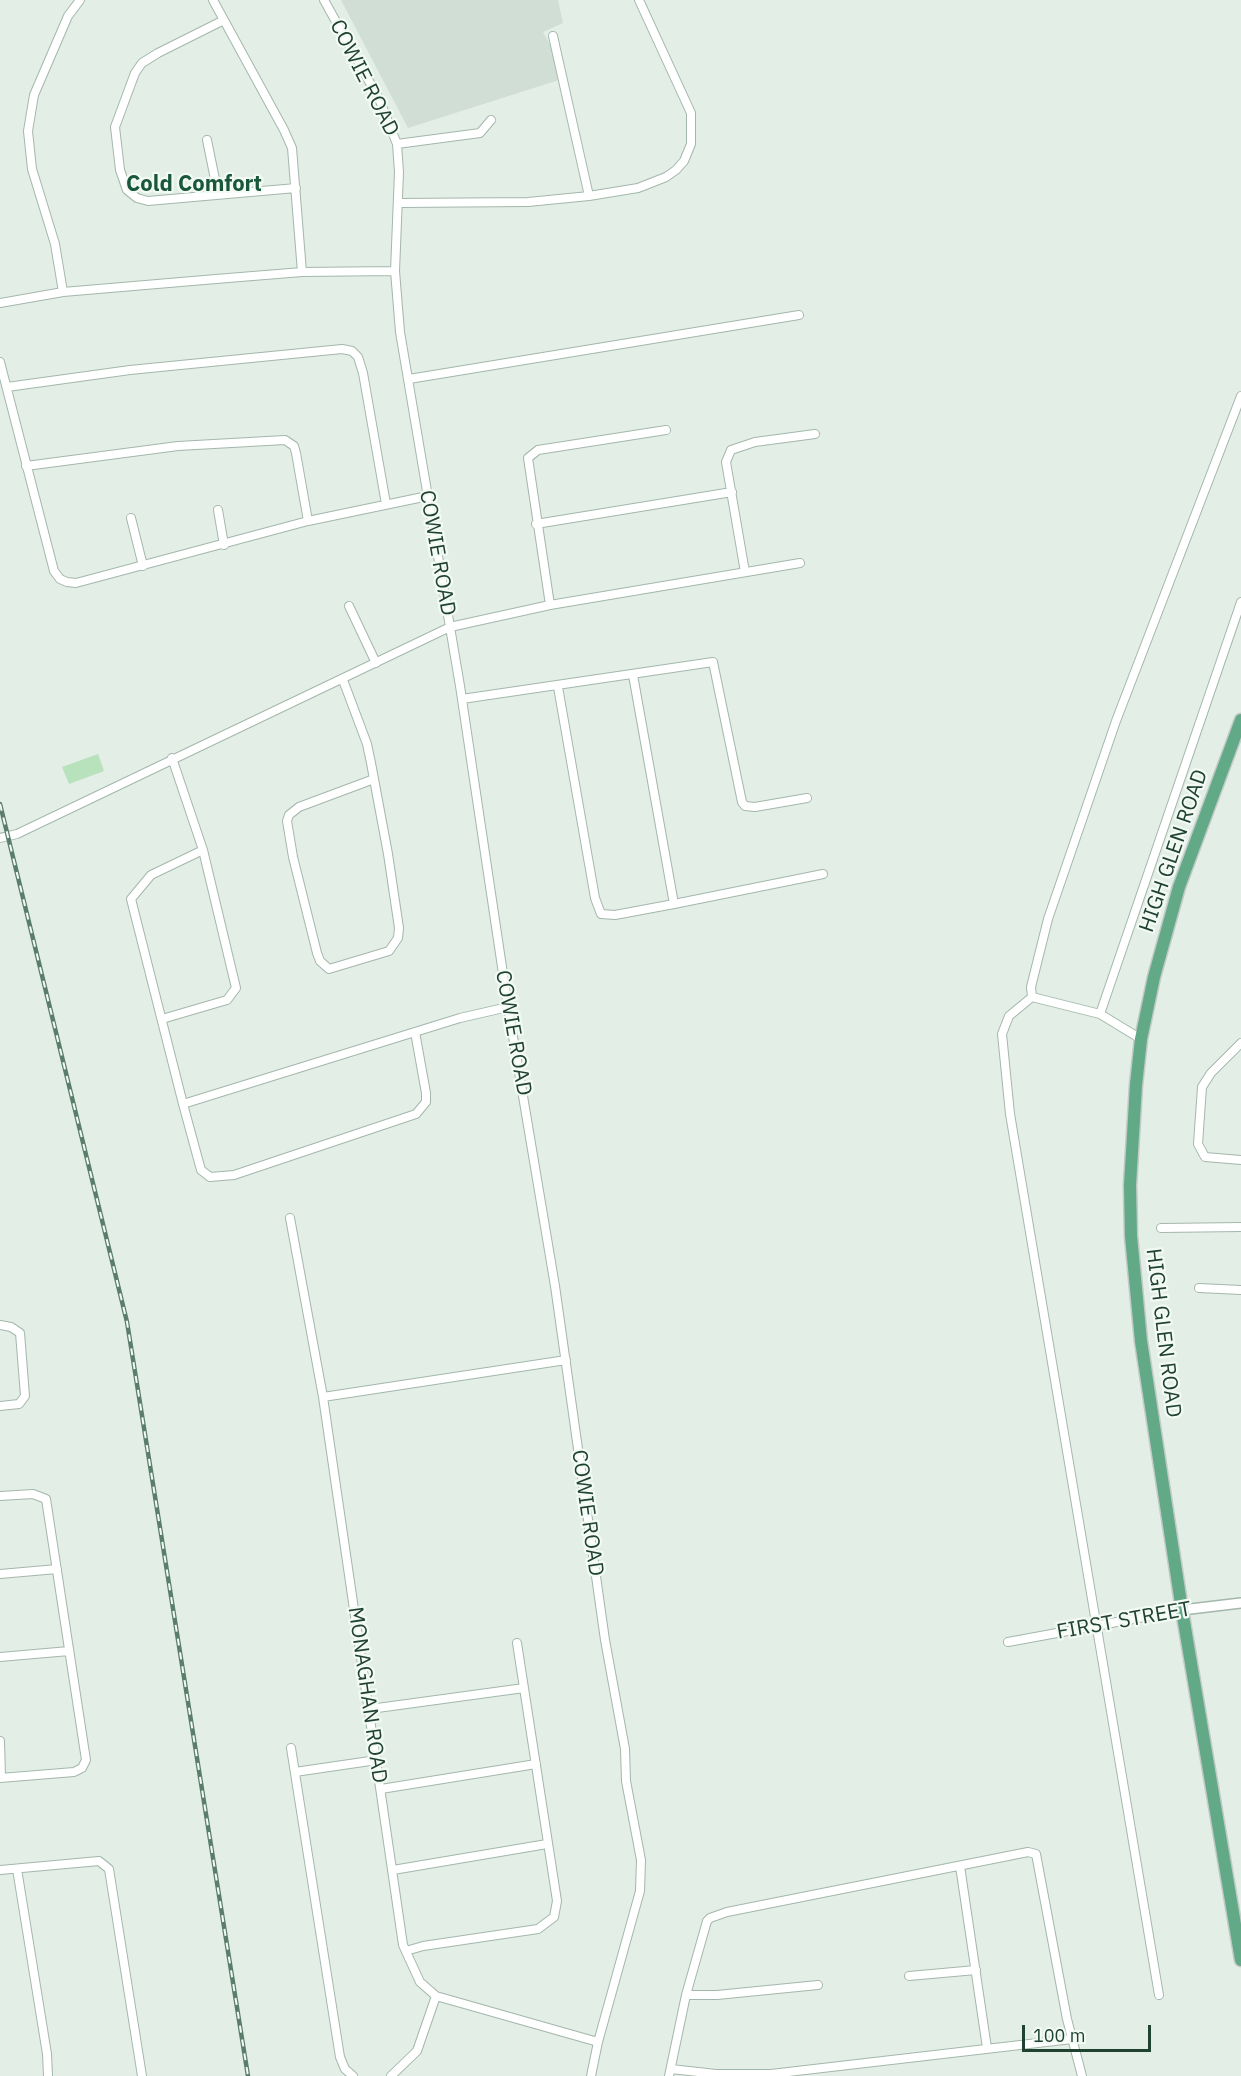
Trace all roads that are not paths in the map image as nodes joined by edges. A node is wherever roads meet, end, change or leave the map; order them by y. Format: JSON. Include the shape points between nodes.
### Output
{"nodes":[{"id":1,"x":80,"y":0,"type":"edge"},
{"id":2,"x":213,"y":0,"type":"edge"},
{"id":3,"x":324,"y":0,"type":"edge"},
{"id":4,"x":639,"y":0,"type":"edge"},
{"id":5,"x":224,"y":20,"type":"junction"},
{"id":6,"x":553,"y":36,"type":"dead end"},
{"id":7,"x":491,"y":120,"type":"dead end"},
{"id":8,"x":207,"y":140,"type":"dead end"},
{"id":9,"x":397,"y":144,"type":"junction"},
{"id":10,"x":296,"y":188,"type":"junction"},
{"id":11,"x":218,"y":194,"type":"junction"},
{"id":12,"x":589,"y":196,"type":"junction"},
{"id":13,"x":399,"y":203,"type":"junction"},
{"id":14,"x":396,"y":271,"type":"junction"},
{"id":15,"x":302,"y":272,"type":"junction"},
{"id":16,"x":63,"y":292,"type":"junction"},
{"id":17,"x":0,"y":303,"type":"edge"},
{"id":18,"x":799,"y":315,"type":"dead end"},
{"id":19,"x":0,"y":363,"type":"edge"},
{"id":20,"x":409,"y":379,"type":"junction"},
{"id":21,"x":6,"y":387,"type":"junction"},
{"id":22,"x":1240,"y":400,"type":"edge"},
{"id":23,"x":666,"y":430,"type":"dead end"},
{"id":24,"x":815,"y":434,"type":"dead end"},
{"id":25,"x":26,"y":466,"type":"junction"},
{"id":26,"x":732,"y":492,"type":"junction"},
{"id":27,"x":428,"y":496,"type":"junction"},
{"id":28,"x":386,"y":504,"type":"junction"},
{"id":29,"x":218,"y":510,"type":"dead end"},
{"id":30,"x":131,"y":518,"type":"dead end"},
{"id":31,"x":308,"y":521,"type":"junction"},
{"id":32,"x":536,"y":524,"type":"junction"},
{"id":33,"x":224,"y":545,"type":"junction"},
{"id":34,"x":800,"y":563,"type":"dead end"},
{"id":35,"x":143,"y":566,"type":"junction"},
{"id":36,"x":745,"y":572,"type":"junction"},
{"id":37,"x":1241,"y":602,"type":"edge"},
{"id":38,"x":550,"y":605,"type":"junction"},
{"id":39,"x":349,"y":606,"type":"dead end"},
{"id":40,"x":450,"y":627,"type":"junction"},
{"id":41,"x":376,"y":663,"type":"junction"},
{"id":42,"x":633,"y":675,"type":"junction"},
{"id":43,"x":343,"y":680,"type":"junction"},
{"id":44,"x":558,"y":687,"type":"junction"},
{"id":45,"x":462,"y":699,"type":"junction"},
{"id":46,"x":1241,"y":720,"type":"edge"},
{"id":47,"x":172,"y":758,"type":"junction"},
{"id":48,"x":374,"y":779,"type":"junction"},
{"id":49,"x":807,"y":798,"type":"dead end"},
{"id":50,"x":0,"y":838,"type":"edge"},
{"id":51,"x":203,"y":850,"type":"junction"},
{"id":52,"x":823,"y":874,"type":"dead end"},
{"id":53,"x":674,"y":904,"type":"junction"},
{"id":54,"x":1032,"y":997,"type":"junction"},
{"id":55,"x":508,"y":1008,"type":"junction"},
{"id":56,"x":1100,"y":1014,"type":"junction"},
{"id":57,"x":162,"y":1018,"type":"junction"},
{"id":58,"x":415,"y":1032,"type":"junction"},
{"id":59,"x":1141,"y":1039,"type":"junction"},
{"id":60,"x":1241,"y":1043,"type":"edge"},
{"id":61,"x":183,"y":1104,"type":"junction"},
{"id":62,"x":1241,"y":1160,"type":"edge"},
{"id":63,"x":290,"y":1218,"type":"dead end"},
{"id":64,"x":1241,"y":1227,"type":"edge"},
{"id":65,"x":1161,"y":1228,"type":"dead end"},
{"id":66,"x":1199,"y":1288,"type":"dead end"},
{"id":67,"x":1241,"y":1290,"type":"edge"},
{"id":68,"x":0,"y":1325,"type":"edge"},
{"id":69,"x":566,"y":1360,"type":"junction"},
{"id":70,"x":322,"y":1397,"type":"junction"},
{"id":71,"x":0,"y":1406,"type":"edge"},
{"id":72,"x":0,"y":1496,"type":"edge"},
{"id":73,"x":57,"y":1569,"type":"junction"},
{"id":74,"x":0,"y":1574,"type":"edge"},
{"id":75,"x":1241,"y":1603,"type":"edge"},
{"id":76,"x":1182,"y":1610,"type":"junction"},
{"id":77,"x":1097,"y":1626,"type":"junction"},
{"id":78,"x":1008,"y":1642,"type":"dead end"},
{"id":79,"x":517,"y":1643,"type":"dead end"},
{"id":80,"x":69,"y":1651,"type":"junction"},
{"id":81,"x":0,"y":1656,"type":"edge"},
{"id":82,"x":524,"y":1688,"type":"junction"},
{"id":83,"x":370,"y":1709,"type":"junction"},
{"id":84,"x":0,"y":1741,"type":"edge"},
{"id":85,"x":291,"y":1748,"type":"dead end"},
{"id":86,"x":377,"y":1760,"type":"junction"},
{"id":87,"x":536,"y":1764,"type":"junction"},
{"id":88,"x":295,"y":1772,"type":"junction"},
{"id":89,"x":1,"y":1778,"type":"edge"},
{"id":90,"x":381,"y":1789,"type":"junction"},
{"id":91,"x":547,"y":1844,"type":"junction"},
{"id":92,"x":960,"y":1866,"type":"junction"},
{"id":93,"x":17,"y":1869,"type":"junction"},
{"id":94,"x":0,"y":1870,"type":"edge"},
{"id":95,"x":393,"y":1870,"type":"junction"},
{"id":96,"x":406,"y":1951,"type":"junction"},
{"id":97,"x":1241,"y":1960,"type":"edge"},
{"id":98,"x":976,"y":1970,"type":"junction"},
{"id":99,"x":909,"y":1976,"type":"dead end"},
{"id":100,"x":818,"y":1985,"type":"dead end"},
{"id":101,"x":686,"y":1995,"type":"junction"},
{"id":102,"x":1159,"y":1995,"type":"dead end"},
{"id":103,"x":436,"y":1996,"type":"junction"},
{"id":104,"x":1072,"y":2039,"type":"junction"},
{"id":105,"x":598,"y":2042,"type":"junction"},
{"id":106,"x":987,"y":2048,"type":"junction"},
{"id":107,"x":670,"y":2072,"type":"edge"},
{"id":108,"x":48,"y":2076,"type":"edge"},
{"id":109,"x":142,"y":2076,"type":"edge"},
{"id":110,"x":353,"y":2076,"type":"edge"},
{"id":111,"x":392,"y":2076,"type":"edge"},
{"id":112,"x":591,"y":2076,"type":"edge"},
{"id":113,"x":1082,"y":2076,"type":"edge"}],
"edges":[{"from":1,"to":16,"type":"street","via":[[68,16],[34,95],[28,131],[32,169],[55,244]]},
{"from":2,"to":5,"type":"street"},
{"from":3,"to":9,"type":"street","name":"COWIE ROAD","via":[[380,101]]},
{"from":4,"to":12,"type":"street","via":[[691,113],[691,144],[684,161],[666,177],[638,188]]},
{"from":5,"to":10,"type":"street","via":[[289,139]]},
{"from":5,"to":11,"type":"street","via":[[142,63],[128,87],[115,127],[120,170],[127,190],[137,198],[148,201]]},
{"from":6,"to":12,"type":"street"},
{"from":7,"to":9,"type":"street","via":[[480,133]]},
{"from":8,"to":11,"type":"street"},
{"from":9,"to":13,"type":"street","name":"COWIE ROAD"},
{"from":10,"to":11,"type":"street"},
{"from":10,"to":15,"type":"street"},
{"from":12,"to":13,"type":"street"},
{"from":13,"to":14,"type":"street","name":"COWIE ROAD"},
{"from":14,"to":15,"type":"street"},
{"from":14,"to":20,"type":"street","name":"COWIE ROAD","via":[[400,332]]},
{"from":15,"to":16,"type":"street"},
{"from":16,"to":17,"type":"street"},
{"from":18,"to":20,"type":"street"},
{"from":19,"to":21,"type":"street"},
{"from":20,"to":27,"type":"street","name":"COWIE ROAD"},
{"from":21,"to":25,"type":"street"},
{"from":21,"to":28,"type":"street","via":[[130,370],[352,351],[363,373]]},
{"from":22,"to":54,"type":"street","via":[[1116,721],[1048,919]]},
{"from":23,"to":32,"type":"street","via":[[538,450],[528,458]]},
{"from":24,"to":26,"type":"street","via":[[755,442],[732,450],[726,462]]},
{"from":25,"to":31,"type":"street","via":[[189,444],[285,440],[297,453]]},
{"from":25,"to":35,"type":"street","via":[[54,571],[60,579],[76,583]]},
{"from":26,"to":32,"type":"street"},
{"from":26,"to":36,"type":"street"},
{"from":27,"to":28,"type":"street"},
{"from":27,"to":40,"type":"street","name":"COWIE ROAD"},
{"from":28,"to":31,"type":"street"},
{"from":29,"to":33,"type":"street"},
{"from":30,"to":35,"type":"street"},
{"from":31,"to":33,"type":"street"},
{"from":32,"to":38,"type":"street"},
{"from":33,"to":35,"type":"street"},
{"from":34,"to":36,"type":"street"},
{"from":36,"to":38,"type":"street"},
{"from":37,"to":56,"type":"street"},
{"from":38,"to":40,"type":"street"},
{"from":39,"to":41,"type":"street"},
{"from":40,"to":41,"type":"street"},
{"from":40,"to":45,"type":"street","name":"COWIE ROAD"},
{"from":41,"to":43,"type":"street"},
{"from":42,"to":44,"type":"street"},
{"from":42,"to":49,"type":"street","via":[[713,662],[742,802],[755,807]]},
{"from":42,"to":53,"type":"street"},
{"from":43,"to":47,"type":"street"},
{"from":43,"to":48,"type":"street","via":[[361,725]]},
{"from":44,"to":45,"type":"street"},
{"from":44,"to":53,"type":"street","via":[[601,914]]},
{"from":45,"to":55,"type":"street","name":"COWIE ROAD"},
{"from":46,"to":59,"type":"main road","name":"HIGH GLEN ROAD","via":[[1166,927]]},
{"from":47,"to":50,"type":"street","via":[[16,834]]},
{"from":47,"to":51,"type":"street"},
{"from":48,"to":48,"type":"street","via":[[398,938],[378,956],[328,969],[316,953],[287,821],[299,807]]},
{"from":51,"to":57,"type":"street","via":[[152,875],[131,899]]},
{"from":51,"to":57,"type":"street","via":[[236,988],[227,1000]]},
{"from":52,"to":53,"type":"street"},
{"from":54,"to":56,"type":"street"},
{"from":54,"to":77,"type":"street","via":[[1009,1016],[1002,1034],[1008,1091]]},
{"from":55,"to":58,"type":"street"},
{"from":55,"to":69,"type":"street","name":"COWIE ROAD"},
{"from":56,"to":59,"type":"street"},
{"from":57,"to":61,"type":"street"},
{"from":58,"to":61,"type":"street"},
{"from":58,"to":61,"type":"street","via":[[426,1093],[426,1102],[416,1114],[234,1174],[210,1177],[201,1170]]},
{"from":59,"to":76,"type":"main road","name":"HIGH GLEN ROAD","via":[[1131,1146],[1131,1236],[1141,1341]]},
{"from":60,"to":62,"type":"street","via":[[1202,1087],[1198,1144],[1205,1157]]},
{"from":63,"to":70,"type":"street","name":"MONAGHAN ROAD"},
{"from":64,"to":65,"type":"street"},
{"from":66,"to":67,"type":"street"},
{"from":68,"to":71,"type":"street","via":[[20,1333],[26,1396],[19,1404]]},
{"from":69,"to":70,"type":"street"},
{"from":69,"to":105,"type":"street","name":"COWIE ROAD","via":[[641,1872],[637,1904]]},
{"from":70,"to":83,"type":"street","name":"MONAGHAN ROAD"},
{"from":72,"to":73,"type":"street","via":[[33,1494],[46,1499]]},
{"from":73,"to":74,"type":"street"},
{"from":73,"to":80,"type":"street"},
{"from":75,"to":76,"type":"street","name":"FIRST STREET"},
{"from":76,"to":77,"type":"street","name":"FIRST STREET"},
{"from":76,"to":97,"type":"main road","name":"HIGH GLEN ROAD"},
{"from":77,"to":78,"type":"street","name":"FIRST STREET"},
{"from":77,"to":102,"type":"street"},
{"from":79,"to":82,"type":"street"},
{"from":80,"to":81,"type":"street"},
{"from":80,"to":89,"type":"street","via":[[85,1765],[74,1772]]},
{"from":82,"to":83,"type":"street"},
{"from":82,"to":87,"type":"street"},
{"from":83,"to":86,"type":"street","name":"MONAGHAN ROAD"},
{"from":84,"to":89,"type":"street"},
{"from":85,"to":88,"type":"street"},
{"from":86,"to":88,"type":"street"},
{"from":86,"to":90,"type":"street","name":"MONAGHAN ROAD"},
{"from":87,"to":90,"type":"street"},
{"from":87,"to":91,"type":"street"},
{"from":88,"to":110,"type":"street","via":[[340,2057]]},
{"from":90,"to":95,"type":"street","name":"MONAGHAN ROAD"},
{"from":91,"to":95,"type":"street"},
{"from":91,"to":96,"type":"street","via":[[557,1901],[554,1917],[538,1929]]},
{"from":92,"to":98,"type":"street"},
{"from":92,"to":101,"type":"street","via":[[714,1916],[706,1921]]},
{"from":92,"to":104,"type":"street","via":[[1025,1852],[1036,1854]]},
{"from":93,"to":94,"type":"street"},
{"from":93,"to":108,"type":"street"},
{"from":93,"to":109,"type":"street","via":[[99,1861],[109,1869]]},
{"from":95,"to":96,"type":"street","name":"MONAGHAN ROAD"},
{"from":96,"to":103,"type":"street","name":"MONAGHAN ROAD","via":[[420,1982]]},
{"from":98,"to":99,"type":"street"},
{"from":98,"to":106,"type":"street"},
{"from":100,"to":101,"type":"street"},
{"from":101,"to":107,"type":"street"},
{"from":103,"to":105,"type":"street"},
{"from":103,"to":111,"type":"street","via":[[417,2051]]},
{"from":104,"to":106,"type":"street"},
{"from":104,"to":113,"type":"street"},
{"from":105,"to":112,"type":"street","name":"COWIE ROAD"},
{"from":106,"to":107,"type":"street","via":[[755,2075]]}]}
